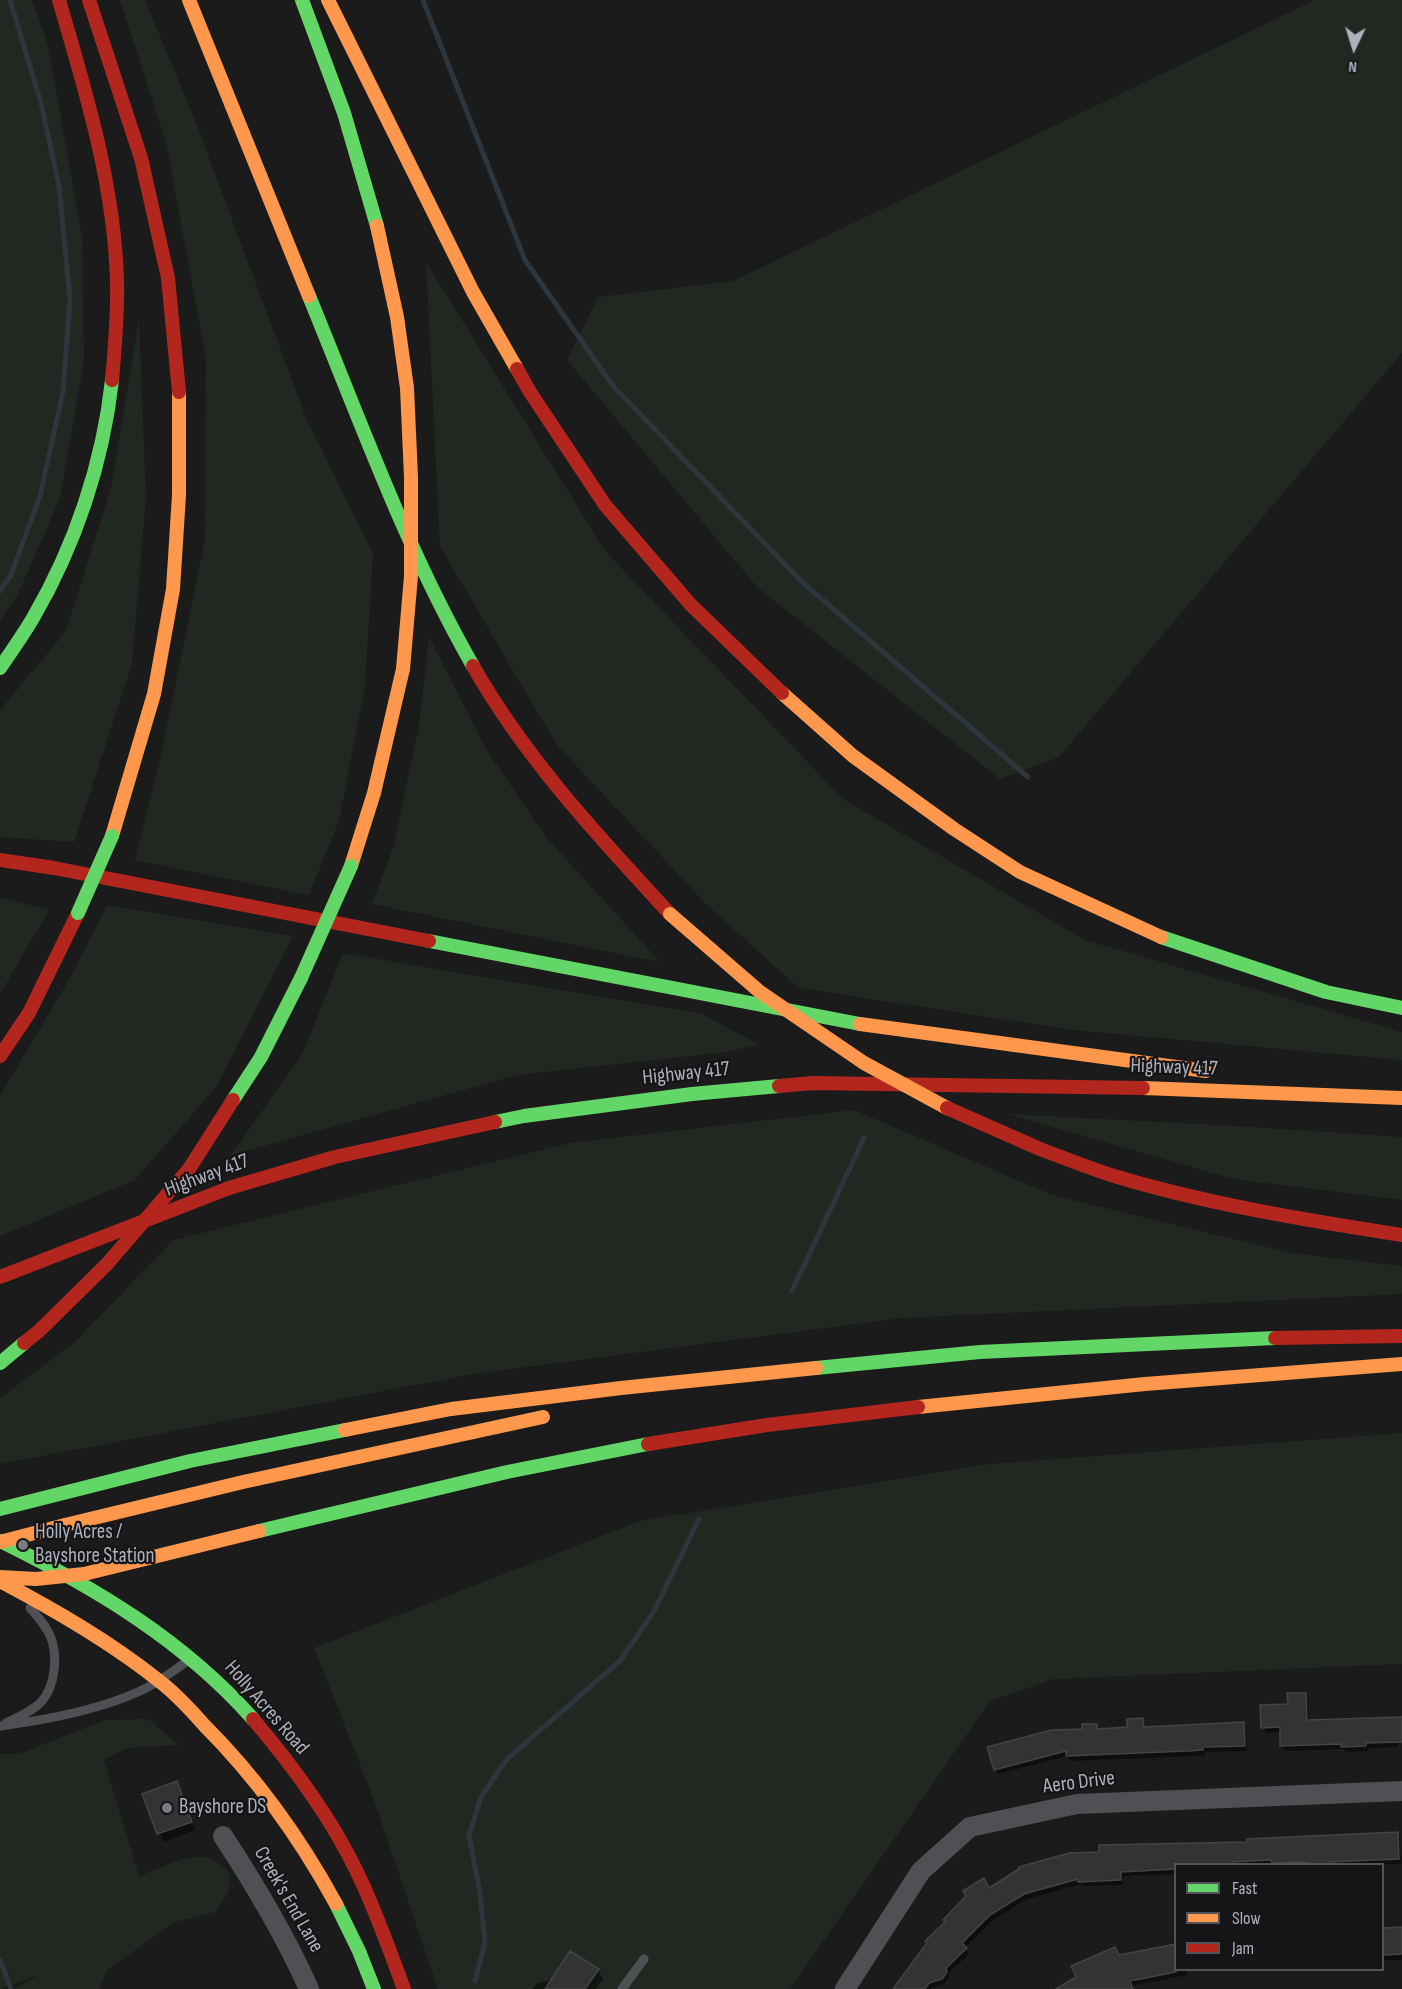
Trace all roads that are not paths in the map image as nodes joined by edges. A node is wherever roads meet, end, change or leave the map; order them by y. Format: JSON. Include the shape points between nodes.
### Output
{"nodes":[{"id":1,"x":59,"y":0,"type":"edge"},
{"id":2,"x":89,"y":0,"type":"edge"},
{"id":3,"x":189,"y":0,"type":"edge"},
{"id":4,"x":302,"y":0,"type":"edge"},
{"id":5,"x":328,"y":0,"type":"edge"},
{"id":6,"x":0,"y":668,"type":"edge"},
{"id":7,"x":0,"y":860,"type":"edge"},
{"id":8,"x":1402,"y":1008,"type":"edge"},
{"id":9,"x":0,"y":1056,"type":"edge"},
{"id":10,"x":1220,"y":1073,"type":"dead end"},
{"id":11,"x":1265,"y":1078,"type":"dead end"},
{"id":12,"x":1402,"y":1097,"type":"edge"},
{"id":13,"x":1402,"y":1235,"type":"edge"},
{"id":14,"x":0,"y":1277,"type":"edge"},
{"id":15,"x":1402,"y":1336,"type":"edge"},
{"id":16,"x":0,"y":1363,"type":"edge"},
{"id":17,"x":1402,"y":1364,"type":"edge"},
{"id":18,"x":740,"y":1376,"type":"junction"},
{"id":19,"x":613,"y":1402,"type":"dead end"},
{"id":20,"x":556,"y":1415,"type":"dead end"},
{"id":21,"x":0,"y":1509,"type":"edge"},
{"id":22,"x":0,"y":1541,"type":"edge"},
{"id":23,"x":72,"y":1577,"type":"junction"},
{"id":24,"x":3,"y":1581,"type":"edge"},
{"id":25,"x":191,"y":1658,"type":"junction"},
{"id":26,"x":159,"y":1681,"type":"junction"},
{"id":27,"x":0,"y":1726,"type":"edge"},
{"id":28,"x":1402,"y":1791,"type":"edge"},
{"id":29,"x":223,"y":1836,"type":"dead end"},
{"id":30,"x":644,"y":1959,"type":"dead end"},
{"id":31,"x":309,"y":1989,"type":"edge"},
{"id":32,"x":374,"y":1989,"type":"edge"},
{"id":33,"x":404,"y":1989,"type":"edge"},
{"id":34,"x":621,"y":1989,"type":"edge"},
{"id":35,"x":845,"y":1989,"type":"edge"}],
"edges":[{"from":1,"to":6,"type":"main road","via":[[106,179],[117,272],[118,343],[108,413],[81,514],[50,585]]},
{"from":2,"to":9,"type":"main road","bridge":true,"via":[[144,169],[168,278],[179,398],[179,495],[173,590],[154,694],[112,836],[29,1013]]},
{"from":3,"to":13,"type":"main road","bridge":true,"via":[[436,597],[488,693],[542,770],[670,914],[760,992],[864,1063],[957,1113],[1040,1149],[1157,1188],[1271,1213]]},
{"from":4,"to":16,"type":"main road","bridge":true,"via":[[360,166],[388,269],[406,366],[411,576],[403,669],[381,772],[364,833],[301,978],[261,1057],[189,1169],[107,1264]]},
{"from":5,"to":8,"type":"main road","via":[[473,291],[530,392],[605,505],[691,604],[771,683],[853,756],[1020,872],[1169,941],[1326,992]]},
{"from":7,"to":10,"type":"main road","via":[[853,1023]]},
{"from":11,"to":12,"type":"main road"},
{"from":12,"to":14,"type":"main road","name":"Highway 417","via":[[1076,1086],[813,1083],[692,1094],[524,1116],[335,1157],[229,1188]]},
{"from":15,"to":18,"type":"main road","via":[[980,1352]]},
{"from":17,"to":23,"type":"main road","via":[[1112,1387],[845,1415],[700,1436],[527,1468]]},
{"from":18,"to":19,"type":"main road"},
{"from":18,"to":21,"type":"main road","via":[[451,1409],[190,1461]]},
{"from":20,"to":22,"type":"main road","bridge":true,"via":[[293,1470]]},
{"from":22,"to":23,"type":"main road","name":"Holly Acres Road"},
{"from":23,"to":24,"type":"main road"},
{"from":23,"to":25,"type":"main road","name":"Holly Acres Road","via":[[112,1600]]},
{"from":24,"to":26,"type":"main road","via":[[106,1641]]},
{"from":24,"to":27,"type":"lane","via":[[51,1637],[54,1664],[42,1701]]},
{"from":25,"to":26,"type":"lane"},
{"from":25,"to":33,"type":"main road","name":"Holly Acres Road","via":[[273,1741],[313,1798],[356,1869]]},
{"from":26,"to":27,"type":"lane","via":[[84,1711]]},
{"from":26,"to":32,"type":"main road","via":[[224,1743],[276,1807],[328,1889]]},
{"from":28,"to":35,"type":"street","name":"Aero Drive","via":[[1077,1804],[970,1827],[921,1871]]},
{"from":29,"to":31,"type":"street","name":"Creek's End Lane","via":[[280,1929]]},
{"from":30,"to":34,"type":"lane"}]}
